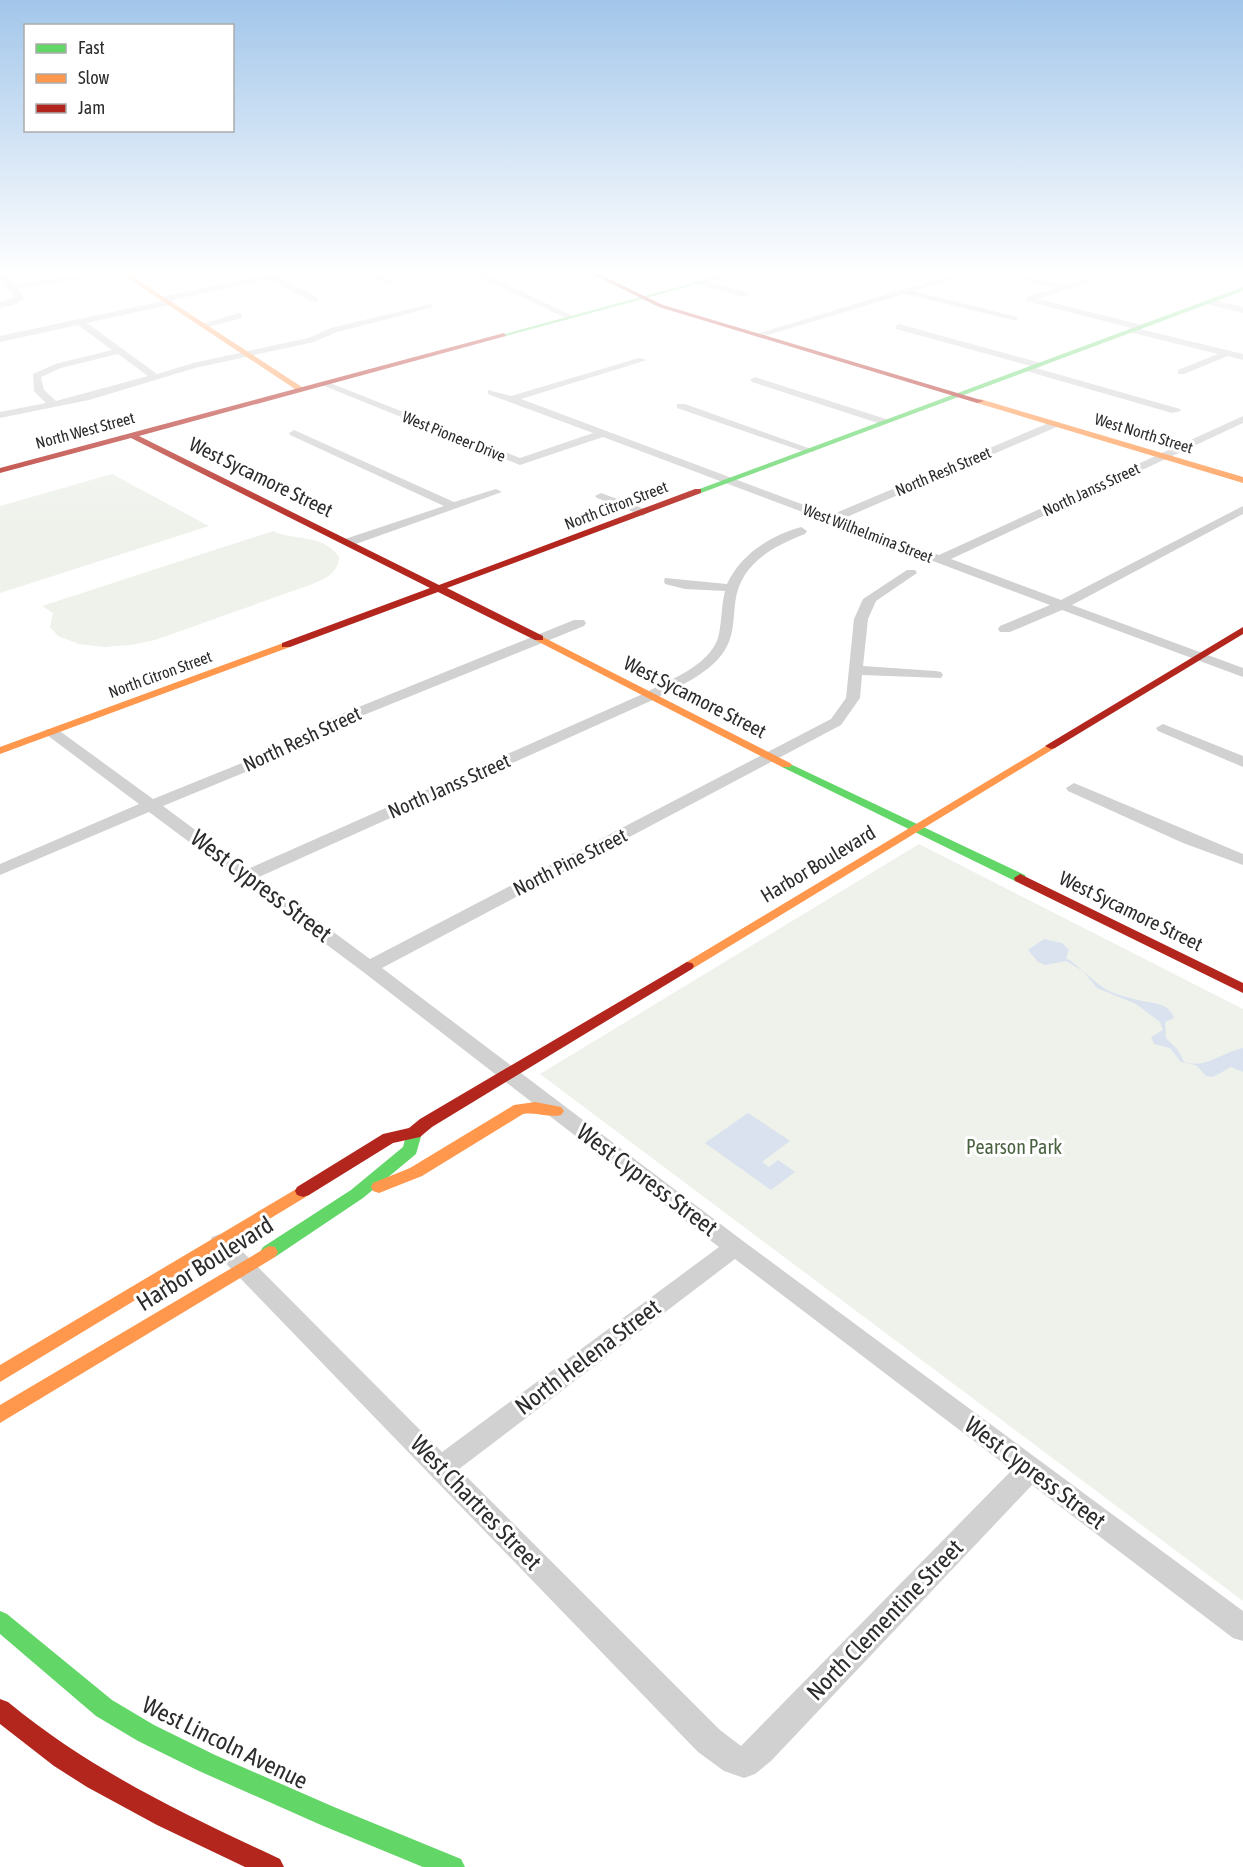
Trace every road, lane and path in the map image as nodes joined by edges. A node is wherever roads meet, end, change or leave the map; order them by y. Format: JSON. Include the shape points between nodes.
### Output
{"nodes":[{"id":1,"x":81,"y":360,"type":"edge"},
{"id":2,"x":131,"y":360,"type":"edge"},
{"id":3,"x":225,"y":360,"type":"edge"},
{"id":4,"x":256,"y":360,"type":"edge"},
{"id":5,"x":406,"y":360,"type":"edge"},
{"id":6,"x":642,"y":360,"type":"dead end"},
{"id":7,"x":842,"y":360,"type":"edge"},
{"id":8,"x":1010,"y":360,"type":"edge"},
{"id":9,"x":1051,"y":360,"type":"edge"},
{"id":10,"x":1210,"y":360,"type":"edge"},
{"id":11,"x":1033,"y":367,"type":"junction"},
{"id":12,"x":1181,"y":372,"type":"dead end"},
{"id":13,"x":155,"y":377,"type":"junction"},
{"id":14,"x":755,"y":380,"type":"dead end"},
{"id":15,"x":322,"y":383,"type":"junction"},
{"id":16,"x":301,"y":389,"type":"junction"},
{"id":17,"x":492,"y":392,"type":"dead end"},
{"id":18,"x":958,"y":395,"type":"junction"},
{"id":19,"x":511,"y":399,"type":"junction"},
{"id":20,"x":55,"y":405,"type":"junction"},
{"id":21,"x":681,"y":406,"type":"dead end"},
{"id":22,"x":1176,"y":411,"type":"dead end"},
{"id":23,"x":0,"y":415,"type":"edge"},
{"id":24,"x":1243,"y":419,"type":"edge"},
{"id":25,"x":885,"y":422,"type":"junction"},
{"id":26,"x":1055,"y":424,"type":"junction"},
{"id":27,"x":294,"y":433,"type":"dead end"},
{"id":28,"x":602,"y":434,"type":"junction"},
{"id":29,"x":131,"y":435,"type":"junction"},
{"id":30,"x":809,"y":450,"type":"junction"},
{"id":31,"x":1163,"y":456,"type":"junction"},
{"id":32,"x":0,"y":471,"type":"edge"},
{"id":33,"x":728,"y":480,"type":"junction"},
{"id":34,"x":1243,"y":480,"type":"edge"},
{"id":35,"x":496,"y":492,"type":"dead end"},
{"id":36,"x":601,"y":496,"type":"dead end"},
{"id":37,"x":453,"y":506,"type":"junction"},
{"id":38,"x":1243,"y":509,"type":"edge"},
{"id":39,"x":644,"y":512,"type":"junction"},
{"id":40,"x":831,"y":519,"type":"junction"},
{"id":41,"x":801,"y":531,"type":"dead end"},
{"id":42,"x":349,"y":542,"type":"junction"},
{"id":43,"x":939,"y":560,"type":"junction"},
{"id":44,"x":911,"y":573,"type":"dead end"},
{"id":45,"x":670,"y":581,"type":"dead end"},
{"id":46,"x":442,"y":588,"type":"junction"},
{"id":47,"x":730,"y":588,"type":"junction"},
{"id":48,"x":1062,"y":605,"type":"junction"},
{"id":49,"x":579,"y":622,"type":"dead end"},
{"id":50,"x":1005,"y":628,"type":"dead end"},
{"id":51,"x":1243,"y":630,"type":"edge"},
{"id":52,"x":538,"y":639,"type":"junction"},
{"id":53,"x":1198,"y":657,"type":"junction"},
{"id":54,"x":856,"y":670,"type":"junction"},
{"id":55,"x":1243,"y":673,"type":"edge"},
{"id":56,"x":936,"y":675,"type":"dead end"},
{"id":57,"x":650,"y":696,"type":"junction"},
{"id":58,"x":1163,"y":728,"type":"dead end"},
{"id":59,"x":52,"y":732,"type":"junction"},
{"id":60,"x":0,"y":751,"type":"edge"},
{"id":61,"x":771,"y":758,"type":"junction"},
{"id":62,"x":1243,"y":762,"type":"edge"},
{"id":63,"x":1074,"y":788,"type":"dead end"},
{"id":64,"x":152,"y":805,"type":"junction"},
{"id":65,"x":918,"y":827,"type":"junction"},
{"id":66,"x":1243,"y":860,"type":"edge"},
{"id":67,"x":0,"y":870,"type":"edge"},
{"id":68,"x":248,"y":876,"type":"junction"},
{"id":69,"x":369,"y":967,"type":"junction"},
{"id":70,"x":1243,"y":989,"type":"edge"},
{"id":71,"x":508,"y":1074,"type":"junction"},
{"id":72,"x":556,"y":1111,"type":"junction"},
{"id":73,"x":414,"y":1133,"type":"junction"},
{"id":74,"x":357,"y":1194,"type":"junction"},
{"id":75,"x":220,"y":1243,"type":"junction"},
{"id":76,"x":735,"y":1247,"type":"junction"},
{"id":77,"x":245,"y":1268,"type":"junction"},
{"id":78,"x":0,"y":1374,"type":"edge"},
{"id":79,"x":0,"y":1415,"type":"edge"},
{"id":80,"x":442,"y":1467,"type":"junction"},
{"id":81,"x":1030,"y":1469,"type":"junction"},
{"id":82,"x":0,"y":1621,"type":"edge"},
{"id":83,"x":1243,"y":1628,"type":"edge"},
{"id":84,"x":0,"y":1710,"type":"edge"},
{"id":85,"x":735,"y":1760,"type":"joint"},
{"id":86,"x":396,"y":1856,"type":"edge"},
{"id":87,"x":272,"y":1867,"type":"edge"},
{"id":88,"x":453,"y":1867,"type":"edge"}],
"edges":[{"from":1,"to":20,"type":"street","via":[[36,376],[39,391]]},
{"from":2,"to":13,"type":"street"},
{"from":3,"to":13,"type":"street"},
{"from":4,"to":16,"type":"street"},
{"from":5,"to":15,"type":"street","name":"North West Street"},
{"from":6,"to":19,"type":"street"},
{"from":7,"to":18,"type":"street","name":"West North Street"},
{"from":8,"to":11,"type":"street"},
{"from":9,"to":11,"type":"street","name":"North Citron Street"},
{"from":10,"to":12,"type":"street"},
{"from":11,"to":18,"type":"street","name":"North Citron Street"},
{"from":11,"to":22,"type":"street"},
{"from":13,"to":20,"type":"street"},
{"from":14,"to":25,"type":"street"},
{"from":15,"to":16,"type":"street","name":"North West Street"},
{"from":15,"to":28,"type":"street","name":"West Pioneer Drive","via":[[520,462]]},
{"from":16,"to":29,"type":"street","name":"North West Street"},
{"from":17,"to":19,"type":"street","name":"West Wilhelmina Street"},
{"from":18,"to":25,"type":"street","name":"North Citron Street"},
{"from":18,"to":26,"type":"street","name":"West North Street"},
{"from":19,"to":28,"type":"street","name":"West Wilhelmina Street"},
{"from":20,"to":23,"type":"street"},
{"from":21,"to":30,"type":"street"},
{"from":24,"to":31,"type":"street","name":"North Janss Street"},
{"from":25,"to":30,"type":"street","name":"North Citron Street"},
{"from":26,"to":31,"type":"street","name":"West North Street"},
{"from":26,"to":40,"type":"street","name":"North Resh Street"},
{"from":27,"to":37,"type":"street"},
{"from":28,"to":33,"type":"street","name":"West Wilhelmina Street"},
{"from":29,"to":32,"type":"street","name":"North West Street"},
{"from":29,"to":42,"type":"street","name":"West Sycamore Street"},
{"from":30,"to":33,"type":"street","name":"North Citron Street"},
{"from":31,"to":34,"type":"street","name":"West North Street"},
{"from":31,"to":43,"type":"street","name":"North Janss Street"},
{"from":33,"to":39,"type":"street","name":"North Citron Street"},
{"from":33,"to":40,"type":"street","name":"West Wilhelmina Street"},
{"from":35,"to":37,"type":"street"},
{"from":36,"to":39,"type":"street"},
{"from":37,"to":42,"type":"street"},
{"from":38,"to":48,"type":"street"},
{"from":39,"to":46,"type":"street","name":"North Citron Street"},
{"from":40,"to":43,"type":"street","name":"West Wilhelmina Street"},
{"from":41,"to":47,"type":"street","via":[[753,556]]},
{"from":42,"to":46,"type":"street","name":"West Sycamore Street"},
{"from":43,"to":48,"type":"street","name":"West Wilhelmina Street"},
{"from":44,"to":54,"type":"street","name":"North Pine Street","via":[[870,599],[861,619]]},
{"from":45,"to":47,"type":"street"},
{"from":46,"to":52,"type":"street","name":"West Sycamore Street"},
{"from":46,"to":59,"type":"street","name":"North Citron Street"},
{"from":47,"to":57,"type":"street","name":"North Janss Street","via":[[724,640],[705,665]]},
{"from":48,"to":50,"type":"street"},
{"from":48,"to":53,"type":"street","name":"West Wilhelmina Street"},
{"from":49,"to":52,"type":"street","name":"North Resh Street"},
{"from":51,"to":53,"type":"street","name":"Harbor Boulevard"},
{"from":52,"to":57,"type":"street","name":"West Sycamore Street"},
{"from":52,"to":64,"type":"street","name":"North Resh Street","via":[[334,722],[294,747]]},
{"from":53,"to":55,"type":"street","name":"West Wilhelmina Street"},
{"from":53,"to":65,"type":"street","name":"Harbor Boulevard"},
{"from":54,"to":56,"type":"street"},
{"from":54,"to":61,"type":"street","name":"North Pine Street","via":[[853,698],[836,722]]},
{"from":57,"to":61,"type":"street","name":"West Sycamore Street"},
{"from":57,"to":68,"type":"street","name":"North Janss Street"},
{"from":58,"to":62,"type":"street"},
{"from":59,"to":60,"type":"street","name":"North Citron Street"},
{"from":59,"to":64,"type":"street","name":"West Cypress Street"},
{"from":61,"to":65,"type":"street","name":"West Sycamore Street"},
{"from":61,"to":69,"type":"street","name":"North Pine Street"},
{"from":63,"to":66,"type":"street"},
{"from":64,"to":67,"type":"street","name":"North Resh Street"},
{"from":64,"to":68,"type":"street","name":"West Cypress Street"},
{"from":65,"to":70,"type":"street","name":"West Sycamore Street"},
{"from":65,"to":71,"type":"street","name":"Harbor Boulevard"},
{"from":68,"to":69,"type":"street","name":"West Cypress Street"},
{"from":69,"to":71,"type":"street","name":"West Cypress Street"},
{"from":71,"to":72,"type":"street","name":"West Cypress Street"},
{"from":71,"to":73,"type":"street","name":"Harbor Boulevard"},
{"from":72,"to":74,"type":"street","via":[[519,1109],[416,1172]]},
{"from":72,"to":76,"type":"street","name":"West Cypress Street"},
{"from":73,"to":74,"type":"street","name":"Harbor Boulevard","via":[[410,1150]]},
{"from":73,"to":75,"type":"street","name":"Harbor Boulevard","via":[[389,1138]]},
{"from":74,"to":77,"type":"street","name":"Harbor Boulevard"},
{"from":75,"to":77,"type":"street","name":"West Chartres Street"},
{"from":75,"to":78,"type":"street","name":"Harbor Boulevard"},
{"from":76,"to":80,"type":"street","name":"North Helena Street"},
{"from":76,"to":81,"type":"street","name":"West Cypress Street"},
{"from":77,"to":79,"type":"street","name":"Harbor Boulevard"},
{"from":77,"to":80,"type":"street","name":"West Chartres Street"},
{"from":80,"to":85,"type":"street","name":"West Chartres Street","via":[[709,1742]]},
{"from":81,"to":83,"type":"street","name":"West Cypress Street"},
{"from":81,"to":85,"type":"street","name":"North Clementine Street","via":[[760,1750],[744,1763]]},
{"from":82,"to":86,"type":"street","name":"West Lincoln Avenue","via":[[104,1708],[146,1733],[299,1804]]},
{"from":84,"to":87,"type":"street","via":[[81,1769],[140,1804]]},
{"from":86,"to":88,"type":"street","name":"West Lincoln Avenue"}]}
